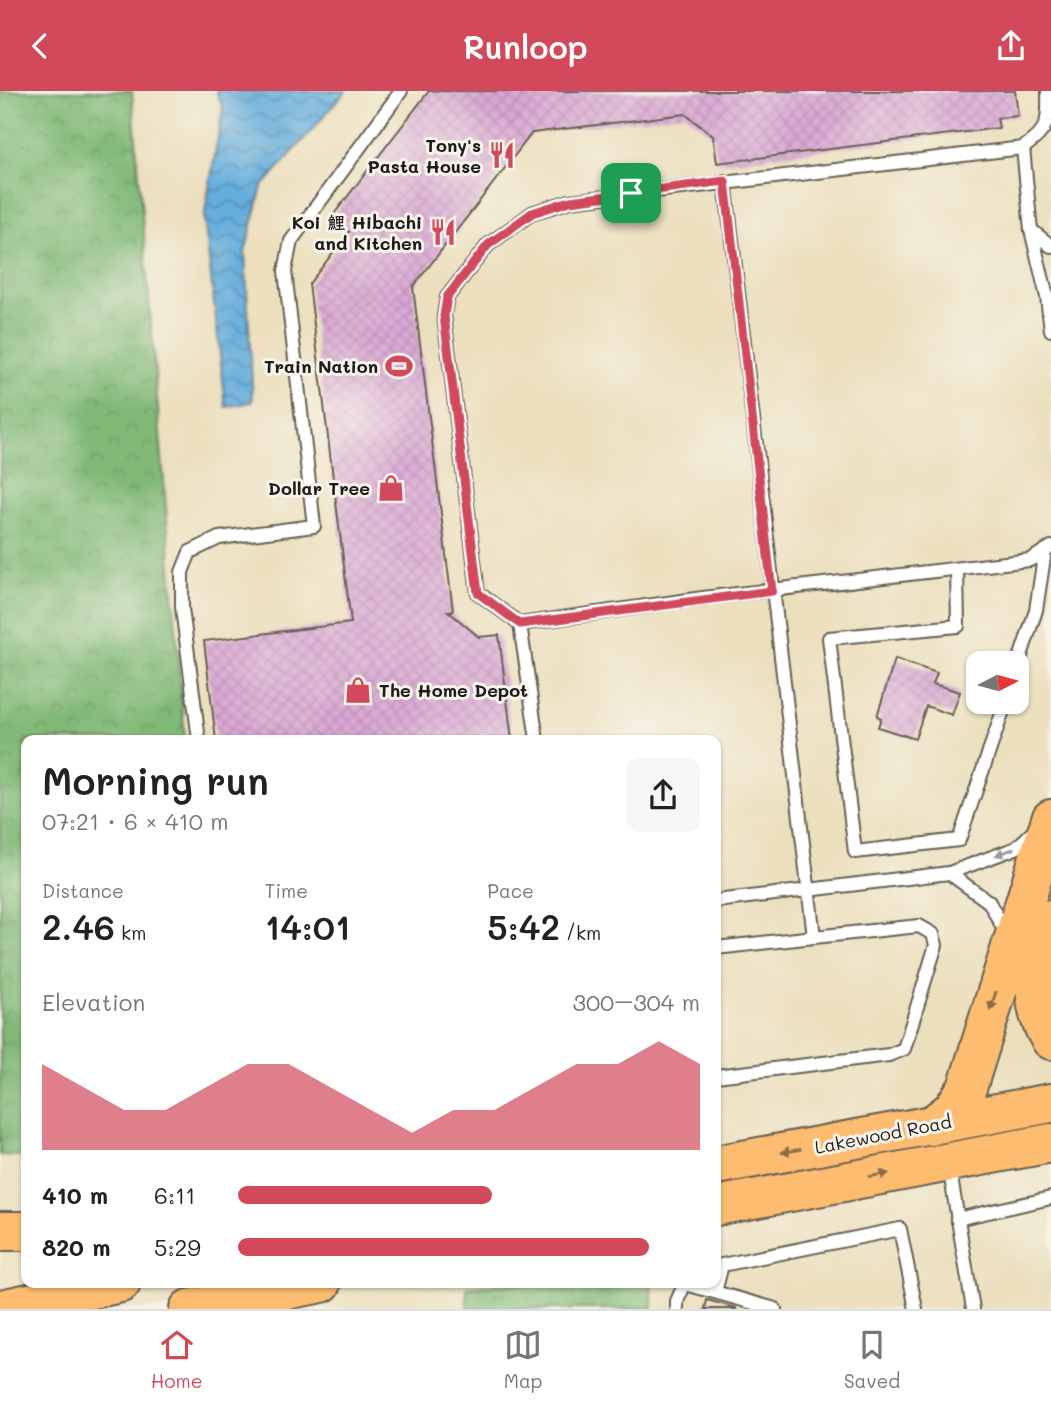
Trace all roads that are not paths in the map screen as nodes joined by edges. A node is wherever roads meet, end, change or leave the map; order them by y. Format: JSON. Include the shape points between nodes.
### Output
{"nodes":[{"id":1,"x":401,"y":91,"type":"edge"},
{"id":2,"x":1048,"y":91,"type":"edge"},
{"id":3,"x":1023,"y":148,"type":"junction"},
{"id":4,"x":725,"y":181,"type":"junction"},
{"id":5,"x":1031,"y":230,"type":"junction"},
{"id":6,"x":1051,"y":246,"type":"edge"},
{"id":7,"x":1049,"y":296,"type":"edge"},
{"id":8,"x":1051,"y":323,"type":"edge"},
{"id":9,"x":1048,"y":549,"type":"edge"},
{"id":10,"x":957,"y":569,"type":"junction"},
{"id":11,"x":772,"y":591,"type":"junction"},
{"id":12,"x":520,"y":624,"type":"junction"},
{"id":13,"x":1023,"y":651,"type":"edge"},
{"id":14,"x":1002,"y":714,"type":"edge"},
{"id":15,"x":198,"y":735,"type":"edge"},
{"id":16,"x":536,"y":735,"type":"edge"},
{"id":17,"x":1051,"y":816,"type":"edge"},
{"id":18,"x":949,"y":873,"type":"junction"},
{"id":19,"x":809,"y":890,"type":"junction"},
{"id":20,"x":721,"y":900,"type":"edge"},
{"id":21,"x":1051,"y":919,"type":"edge"},
{"id":22,"x":814,"y":937,"type":"junction"},
{"id":23,"x":1012,"y":943,"type":"junction"},
{"id":24,"x":721,"y":948,"type":"edge"},
{"id":25,"x":1051,"y":1040,"type":"edge"},
{"id":26,"x":721,"y":1075,"type":"edge"},
{"id":27,"x":1051,"y":1103,"type":"edge"},
{"id":28,"x":931,"y":1126,"type":"junction"},
{"id":29,"x":1051,"y":1143,"type":"edge"},
{"id":30,"x":949,"y":1163,"type":"junction"},
{"id":31,"x":721,"y":1164,"type":"edge"},
{"id":32,"x":1051,"y":1198,"type":"edge"},
{"id":33,"x":721,"y":1205,"type":"edge"},
{"id":34,"x":957,"y":1219,"type":"junction"},
{"id":35,"x":0,"y":1231,"type":"edge"},
{"id":36,"x":21,"y":1231,"type":"edge"},
{"id":37,"x":721,"y":1269,"type":"edge"},
{"id":38,"x":98,"y":1288,"type":"edge"},
{"id":39,"x":296,"y":1288,"type":"edge"},
{"id":40,"x":684,"y":1288,"type":"edge"},
{"id":41,"x":702,"y":1288,"type":"edge"},
{"id":42,"x":716,"y":1288,"type":"edge"},
{"id":43,"x":715,"y":1292,"type":"junction"},
{"id":44,"x":1,"y":1309,"type":"edge"},
{"id":45,"x":189,"y":1309,"type":"edge"},
{"id":46,"x":677,"y":1309,"type":"edge"},
{"id":47,"x":775,"y":1309,"type":"edge"},
{"id":48,"x":916,"y":1309,"type":"edge"},
{"id":49,"x":973,"y":1309,"type":"edge"}],
"edges":[{"from":1,"to":15,"type":"lane","via":[[291,241],[285,271],[314,526],[219,538],[190,552],[182,572],[182,608]]},
{"from":2,"to":3,"type":"lane","via":[[1049,117],[1039,137]]},
{"from":3,"to":4,"type":"lane"},
{"from":3,"to":5,"type":"lane"},
{"from":4,"to":11,"type":"lane"},
{"from":4,"to":12,"type":"lane","via":[[570,201],[532,213],[488,245],[447,297],[444,316],[478,593]]},
{"from":5,"to":6,"type":"lane"},
{"from":5,"to":7,"type":"lane"},
{"from":7,"to":8,"type":"lane"},
{"from":9,"to":10,"type":"lane","via":[[1030,559]]},
{"from":9,"to":13,"type":"lane"},
{"from":10,"to":11,"type":"lane"},
{"from":10,"to":14,"type":"lane","via":[[958,626],[829,638],[855,852],[959,841]]},
{"from":11,"to":12,"type":"lane"},
{"from":11,"to":19,"type":"lane"},
{"from":12,"to":16,"type":"lane"},
{"from":17,"to":18,"type":"lane","one_way":true,"via":[[1016,848]]},
{"from":17,"to":23,"type":"main road"},
{"from":18,"to":19,"type":"lane"},
{"from":18,"to":23,"type":"lane","via":[[989,902]]},
{"from":19,"to":20,"type":"lane"},
{"from":19,"to":22,"type":"lane"},
{"from":21,"to":25,"type":"main road","via":[[1034,992]]},
{"from":22,"to":24,"type":"lane"},
{"from":22,"to":26,"type":"lane","via":[[919,926],[933,934],[936,946],[904,1049],[889,1055]]},
{"from":23,"to":28,"type":"main road","one_way":true,"via":[[967,1088],[953,1110]]},
{"from":27,"to":28,"type":"main road","name":"Lakewood Road"},
{"from":28,"to":31,"type":"main road","name":"Lakewood Road","one_way":true},
{"from":29,"to":30,"type":"main road"},
{"from":33,"to":30,"type":"main road","one_way":true},
{"from":30,"to":34,"type":"lane"},
{"from":32,"to":34,"type":"lane"},
{"from":34,"to":49,"type":"lane"},
{"from":35,"to":36,"type":"main road"},
{"from":37,"to":48,"type":"lane","via":[[722,1265],[900,1229]]},
{"from":38,"to":44,"type":"main road"},
{"from":39,"to":45,"type":"main road"},
{"from":40,"to":46,"type":"lane"},
{"from":41,"to":43,"type":"lane"},
{"from":42,"to":43,"type":"lane"},
{"from":43,"to":47,"type":"lane"}]}
